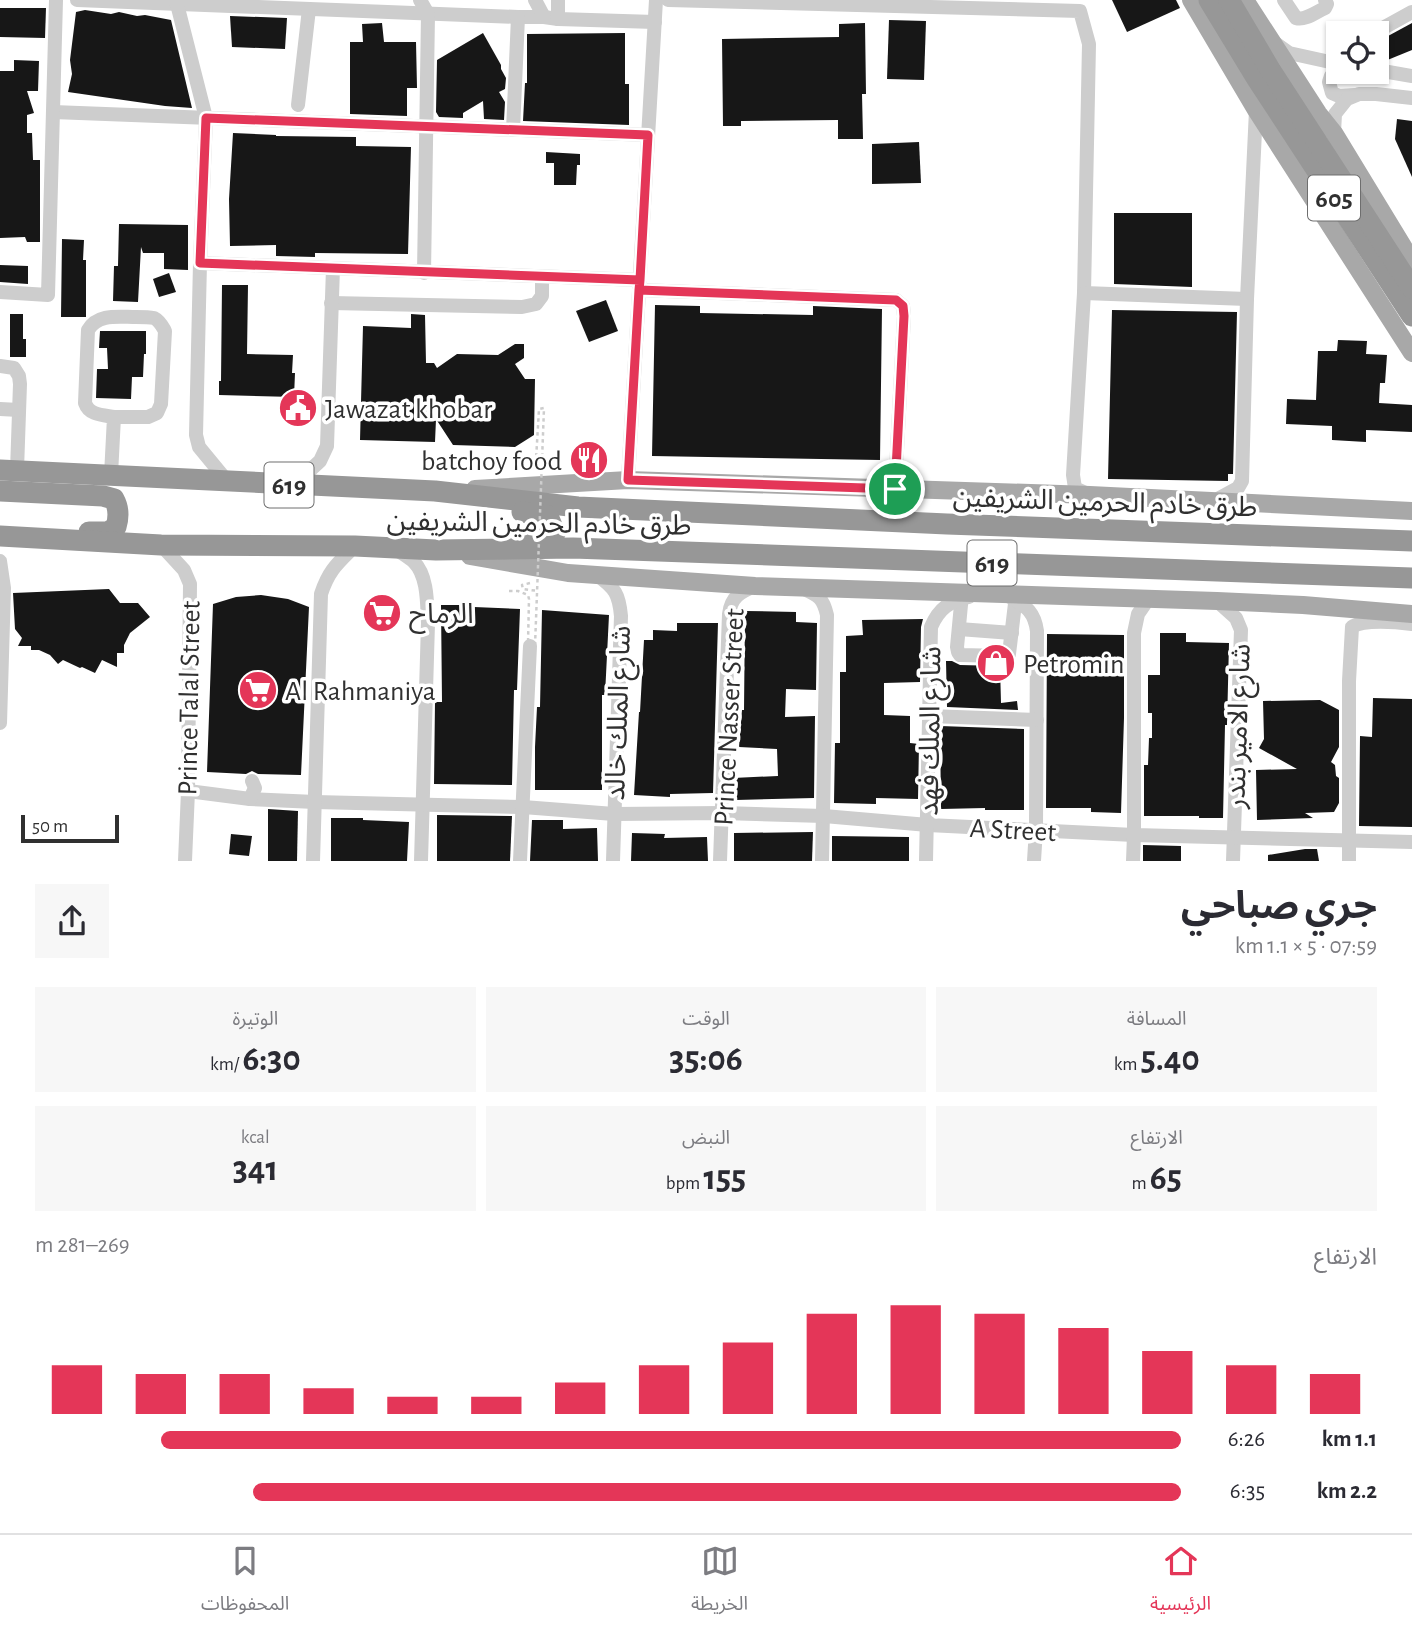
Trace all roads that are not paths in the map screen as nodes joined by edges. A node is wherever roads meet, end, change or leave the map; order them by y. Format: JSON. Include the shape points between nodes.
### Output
{"nodes":[{"id":1,"x":56,"y":0,"type":"edge"},
{"id":2,"x":77,"y":0,"type":"edge"},
{"id":3,"x":420,"y":0,"type":"edge"},
{"id":4,"x":535,"y":0,"type":"edge"},
{"id":5,"x":558,"y":0,"type":"edge"},
{"id":6,"x":656,"y":0,"type":"edge"},
{"id":7,"x":668,"y":0,"type":"edge"},
{"id":8,"x":1191,"y":0,"type":"edge"},
{"id":9,"x":1209,"y":0,"type":"edge"},
{"id":10,"x":1229,"y":0,"type":"edge"},
{"id":11,"x":1245,"y":0,"type":"edge"},
{"id":12,"x":1284,"y":0,"type":"edge"},
{"id":13,"x":1325,"y":0,"type":"edge"},
{"id":14,"x":176,"y":2,"type":"edge"},
{"id":15,"x":786,"y":2,"type":"edge"},
{"id":16,"x":1019,"y":5,"type":"edge"},
{"id":17,"x":300,"y":6,"type":"edge"},
{"id":18,"x":1412,"y":12,"type":"edge"},
{"id":19,"x":428,"y":14,"type":"junction"},
{"id":20,"x":518,"y":17,"type":"junction"},
{"id":21,"x":551,"y":18,"type":"junction"},
{"id":22,"x":655,"y":22,"type":"junction"},
{"id":23,"x":1389,"y":25,"type":"edge"},
{"id":24,"x":1270,"y":39,"type":"junction"},
{"id":25,"x":1326,"y":61,"type":"edge"},
{"id":26,"x":1389,"y":73,"type":"edge"},
{"id":27,"x":1264,"y":75,"type":"junction"},
{"id":28,"x":1412,"y":76,"type":"edge"},
{"id":29,"x":1330,"y":84,"type":"edge"},
{"id":30,"x":1359,"y":94,"type":"junction"},
{"id":31,"x":1412,"y":98,"type":"edge"},
{"id":32,"x":298,"y":105,"type":"dead end"},
{"id":33,"x":1256,"y":110,"type":"junction"},
{"id":34,"x":53,"y":113,"type":"junction"},
{"id":35,"x":206,"y":118,"type":"junction"},
{"id":36,"x":425,"y":127,"type":"junction"},
{"id":37,"x":513,"y":130,"type":"junction"},
{"id":38,"x":1334,"y":133,"type":"junction"},
{"id":39,"x":648,"y":135,"type":"junction"},
{"id":40,"x":1412,"y":261,"type":"edge"},
{"id":41,"x":200,"y":263,"type":"junction"},
{"id":42,"x":332,"y":268,"type":"junction"},
{"id":43,"x":424,"y":273,"type":"junction"},
{"id":44,"x":542,"y":277,"type":"junction"},
{"id":45,"x":639,"y":285,"type":"junction"},
{"id":46,"x":1412,"y":288,"type":"edge"},
{"id":47,"x":0,"y":292,"type":"edge"},
{"id":48,"x":1084,"y":293,"type":"junction"},
{"id":49,"x":1247,"y":299,"type":"junction"},
{"id":50,"x":331,"y":303,"type":"junction"},
{"id":51,"x":1412,"y":316,"type":"edge"},
{"id":52,"x":1412,"y":353,"type":"edge"},
{"id":53,"x":0,"y":366,"type":"edge"},
{"id":54,"x":0,"y":410,"type":"edge"},
{"id":55,"x":19,"y":411,"type":"junction"},
{"id":56,"x":114,"y":417,"type":"junction"},
{"id":57,"x":8,"y":470,"type":"edge"},
{"id":58,"x":111,"y":475,"type":"junction"},
{"id":59,"x":628,"y":480,"type":"junction"},
{"id":60,"x":227,"y":481,"type":"junction"},
{"id":61,"x":261,"y":483,"type":"junction"},
{"id":62,"x":294,"y":485,"type":"junction"},
{"id":63,"x":895,"y":489,"type":"junction"},
{"id":64,"x":0,"y":491,"type":"edge"},
{"id":65,"x":435,"y":491,"type":"junction"},
{"id":66,"x":1090,"y":495,"type":"junction"},
{"id":67,"x":1216,"y":500,"type":"junction"},
{"id":68,"x":1412,"y":503,"type":"edge"},
{"id":69,"x":1256,"y":504,"type":"junction"},
{"id":70,"x":1371,"y":509,"type":"junction"},
{"id":71,"x":1412,"y":510,"type":"edge"},
{"id":72,"x":1412,"y":521,"type":"edge"},
{"id":73,"x":0,"y":536,"type":"edge"},
{"id":74,"x":1412,"y":541,"type":"edge"},
{"id":75,"x":161,"y":545,"type":"junction"},
{"id":76,"x":355,"y":546,"type":"junction"},
{"id":77,"x":394,"y":548,"type":"junction"},
{"id":78,"x":482,"y":549,"type":"junction"},
{"id":79,"x":436,"y":550,"type":"junction"},
{"id":80,"x":0,"y":561,"type":"edge"},
{"id":81,"x":596,"y":574,"type":"junction"},
{"id":82,"x":1412,"y":578,"type":"edge"},
{"id":83,"x":755,"y":586,"type":"junction"},
{"id":84,"x":803,"y":588,"type":"junction"},
{"id":85,"x":962,"y":596,"type":"junction"},
{"id":86,"x":1013,"y":597,"type":"junction"},
{"id":87,"x":1149,"y":598,"type":"junction"},
{"id":88,"x":1217,"y":601,"type":"junction"},
{"id":89,"x":1412,"y":604,"type":"edge"},
{"id":90,"x":1303,"y":605,"type":"junction"},
{"id":91,"x":1409,"y":620,"type":"edge"},
{"id":92,"x":959,"y":629,"type":"junction"},
{"id":93,"x":1012,"y":633,"type":"junction"},
{"id":94,"x":530,"y":652,"type":"road end"},
{"id":95,"x":929,"y":716,"type":"junction"},
{"id":96,"x":1037,"y":720,"type":"junction"},
{"id":97,"x":0,"y":723,"type":"edge"},
{"id":98,"x":252,"y":781,"type":"dead end"},
{"id":99,"x":188,"y":791,"type":"junction"},
{"id":100,"x":250,"y":799,"type":"junction"},
{"id":101,"x":315,"y":802,"type":"junction"},
{"id":102,"x":424,"y":805,"type":"junction"},
{"id":103,"x":523,"y":807,"type":"junction"},
{"id":104,"x":723,"y":813,"type":"junction"},
{"id":105,"x":614,"y":814,"type":"junction"},
{"id":106,"x":824,"y":816,"type":"junction"},
{"id":107,"x":928,"y":825,"type":"junction"},
{"id":108,"x":1036,"y":829,"type":"junction"},
{"id":109,"x":1134,"y":835,"type":"junction"},
{"id":110,"x":1234,"y":837,"type":"junction"},
{"id":111,"x":1350,"y":840,"type":"junction"},
{"id":112,"x":1412,"y":842,"type":"edge"},
{"id":113,"x":185,"y":861,"type":"edge"},
{"id":114,"x":313,"y":861,"type":"edge"},
{"id":115,"x":421,"y":861,"type":"edge"},
{"id":116,"x":520,"y":861,"type":"edge"},
{"id":117,"x":613,"y":861,"type":"edge"},
{"id":118,"x":720,"y":861,"type":"edge"},
{"id":119,"x":822,"y":861,"type":"edge"},
{"id":120,"x":926,"y":861,"type":"edge"},
{"id":121,"x":1034,"y":861,"type":"edge"},
{"id":122,"x":1133,"y":861,"type":"edge"},
{"id":123,"x":1233,"y":861,"type":"edge"},
{"id":124,"x":1349,"y":861,"type":"edge"}],
"edges":[{"from":1,"to":34,"type":"street"},
{"from":2,"to":14,"type":"street"},
{"from":3,"to":19,"type":"street"},
{"from":4,"to":21,"type":"street"},
{"from":5,"to":21,"type":"street"},
{"from":6,"to":22,"type":"street"},
{"from":7,"to":15,"type":"street"},
{"from":8,"to":33,"type":"main road"},
{"from":9,"to":27,"type":"highway","number":"605"},
{"from":10,"to":27,"type":"highway","number":"605"},
{"from":11,"to":24,"type":"main road"},
{"from":12,"to":13,"type":"street","via":[[1298,20],[1325,8]]},
{"from":14,"to":17,"type":"street"},
{"from":14,"to":35,"type":"street"},
{"from":15,"to":16,"type":"street"},
{"from":16,"to":48,"type":"street","via":[[1080,11],[1089,44]]},
{"from":17,"to":19,"type":"street"},
{"from":17,"to":32,"type":"street"},
{"from":18,"to":23,"type":"street"},
{"from":19,"to":20,"type":"street"},
{"from":19,"to":36,"type":"street"},
{"from":20,"to":21,"type":"street"},
{"from":20,"to":37,"type":"street"},
{"from":21,"to":22,"type":"street"},
{"from":22,"to":39,"type":"street"},
{"from":24,"to":25,"type":"street","via":[[1289,53]]},
{"from":24,"to":38,"type":"main road"},
{"from":26,"to":28,"type":"street"},
{"from":27,"to":46,"type":"highway","number":"605"},
{"from":27,"to":51,"type":"highway","number":"605"},
{"from":29,"to":30,"type":"street","via":[[1332,93],[1339,96]]},
{"from":30,"to":31,"type":"street"},
{"from":30,"to":38,"type":"street","via":[[1347,99],[1335,114]]},
{"from":33,"to":49,"type":"street"},
{"from":33,"to":52,"type":"main road"},
{"from":34,"to":35,"type":"street"},
{"from":34,"to":47,"type":"street","via":[[48,295]]},
{"from":35,"to":36,"type":"street"},
{"from":35,"to":41,"type":"street"},
{"from":36,"to":37,"type":"street"},
{"from":36,"to":43,"type":"street"},
{"from":37,"to":39,"type":"street"},
{"from":38,"to":40,"type":"main road"},
{"from":39,"to":45,"type":"street"},
{"from":41,"to":42,"type":"street"},
{"from":41,"to":60,"type":"street","via":[[196,435],[199,447]]},
{"from":42,"to":43,"type":"street"},
{"from":42,"to":50,"type":"street"},
{"from":43,"to":44,"type":"street"},
{"from":44,"to":45,"type":"street"},
{"from":44,"to":50,"type":"street","via":[[537,304],[522,307]]},
{"from":45,"to":59,"type":"street"},
{"from":45,"to":63,"type":"street","via":[[896,300],[903,306],[904,316]]},
{"from":48,"to":49,"type":"street"},
{"from":48,"to":66,"type":"street","via":[[1073,475],[1075,488]]},
{"from":49,"to":67,"type":"street","via":[[1242,481]]},
{"from":50,"to":62,"type":"street","via":[[327,446],[320,461]]},
{"from":53,"to":55,"type":"street","via":[[14,368],[19,376]]},
{"from":54,"to":55,"type":"street"},
{"from":55,"to":57,"type":"street"},
{"from":56,"to":56,"type":"street","via":[[93,413],[85,403],[88,330],[99,319],[111,316],[153,318],[165,331],[161,404],[157,413],[148,417]]},
{"from":56,"to":58,"type":"street"},
{"from":57,"to":58,"type":"highway","name":"طرق خادم الحرمين الشريفين","number":"619"},
{"from":58,"to":60,"type":"highway","name":"طرق خادم الحرمين الشريفين","number":"619"},
{"from":59,"to":63,"type":"main road"},
{"from":59,"to":65,"type":"main road"},
{"from":60,"to":61,"type":"highway","name":"طرق خادم الحرمين الشريفين","number":"619"},
{"from":61,"to":62,"type":"highway","name":"طرق خادم الحرمين الشريفين","number":"619"},
{"from":61,"to":78,"type":"highway","via":[[286,499],[491,507],[548,516],[555,533],[541,540],[503,542]]},
{"from":62,"to":65,"type":"highway","name":"طرق خادم الحرمين الشريفين","number":"619"},
{"from":63,"to":66,"type":"main road"},
{"from":64,"to":73,"type":"highway","via":[[103,496],[114,499],[118,519],[108,532]]},
{"from":65,"to":74,"type":"highway","name":"طرق خادم الحرمين الشريفين","number":"619","via":[[578,507]]},
{"from":66,"to":67,"type":"main road"},
{"from":67,"to":69,"type":"main road"},
{"from":68,"to":70,"type":"main road"},
{"from":69,"to":70,"type":"main road"},
{"from":69,"to":72,"type":"main road","via":[[1321,515]]},
{"from":70,"to":71,"type":"main road"},
{"from":73,"to":75,"type":"highway","name":"طرق خادم الحرمين الشريفين","number":"619"},
{"from":75,"to":76,"type":"highway","name":"طرق خادم الحرمين الشريفين","number":"619"},
{"from":75,"to":99,"type":"street","name":"Prince Talal Street","via":[[184,570],[190,584]]},
{"from":76,"to":77,"type":"highway","name":"طرق خادم الحرمين الشريفين","number":"619"},
{"from":76,"to":101,"type":"street","via":[[330,572],[321,594]]},
{"from":77,"to":79,"type":"highway","name":"طرق خادم الحرمين الشريفين","number":"619"},
{"from":77,"to":102,"type":"street","via":[[416,563],[426,597]]},
{"from":78,"to":79,"type":"highway","name":"طرق خادم الحرمين الشريفين","number":"619"},
{"from":78,"to":82,"type":"highway","name":"طرق خادم الحرمين الشريفين","number":"619","via":[[573,548]]},
{"from":79,"to":81,"type":"main road"},
{"from":80,"to":97,"type":"street","via":[[4,588]]},
{"from":81,"to":83,"type":"main road"},
{"from":81,"to":105,"type":"street","name":"شارع الملك خالد","via":[[612,586],[621,616]]},
{"from":83,"to":84,"type":"main road"},
{"from":83,"to":104,"type":"street","name":"Prince Nasser Street","via":[[736,595],[730,606]]},
{"from":84,"to":85,"type":"main road"},
{"from":84,"to":106,"type":"street","via":[[823,601],[827,615]]},
{"from":85,"to":86,"type":"main road"},
{"from":85,"to":92,"type":"street"},
{"from":85,"to":95,"type":"street","name":"شارع الملك فهد","via":[[942,608],[932,627]]},
{"from":86,"to":87,"type":"main road"},
{"from":86,"to":93,"type":"street"},
{"from":86,"to":96,"type":"street","via":[[1031,611],[1036,622]]},
{"from":87,"to":88,"type":"main road"},
{"from":87,"to":109,"type":"street","via":[[1138,614],[1134,633]]},
{"from":88,"to":90,"type":"main road"},
{"from":88,"to":110,"type":"street","name":"شارع الامير بندر","via":[[1237,618],[1241,630]]},
{"from":89,"to":90,"type":"main road"},
{"from":90,"to":91,"type":"main road"},
{"from":91,"to":111,"type":"street","via":[[1352,626]]},
{"from":92,"to":93,"type":"street"},
{"from":92,"to":93,"type":"street","via":[[960,655],[1005,656]]},
{"from":94,"to":103,"type":"street"},
{"from":95,"to":96,"type":"street"},
{"from":95,"to":107,"type":"street","name":"شارع الملك فهد"},
{"from":96,"to":108,"type":"street"},
{"from":98,"to":100,"type":"street","via":[[255,788]]},
{"from":99,"to":100,"type":"street","name":"A Street"},
{"from":99,"to":113,"type":"street","name":"Prince Talal Street"},
{"from":100,"to":101,"type":"street","name":"A Street"},
{"from":101,"to":102,"type":"street","name":"A Street"},
{"from":101,"to":114,"type":"street"},
{"from":102,"to":103,"type":"street","name":"A Street"},
{"from":102,"to":115,"type":"street"},
{"from":103,"to":105,"type":"street","name":"A Street"},
{"from":103,"to":116,"type":"street"},
{"from":104,"to":105,"type":"street","name":"A Street"},
{"from":104,"to":106,"type":"street","name":"A Street"},
{"from":104,"to":118,"type":"street","name":"Prince Nasser Street"},
{"from":105,"to":117,"type":"street","name":"شارع الملك خالد"},
{"from":106,"to":107,"type":"street","name":"A Street"},
{"from":106,"to":119,"type":"street"},
{"from":107,"to":108,"type":"street","name":"A Street"},
{"from":107,"to":120,"type":"street","name":"شارع الملك فهد"},
{"from":108,"to":109,"type":"street","name":"A Street"},
{"from":108,"to":121,"type":"street"},
{"from":109,"to":110,"type":"street","name":"A Street"},
{"from":109,"to":122,"type":"street"},
{"from":110,"to":111,"type":"street","name":"A Street"},
{"from":110,"to":123,"type":"street","name":"شارع الامير بندر"},
{"from":111,"to":112,"type":"street","name":"A Street"},
{"from":111,"to":124,"type":"street"}]}
